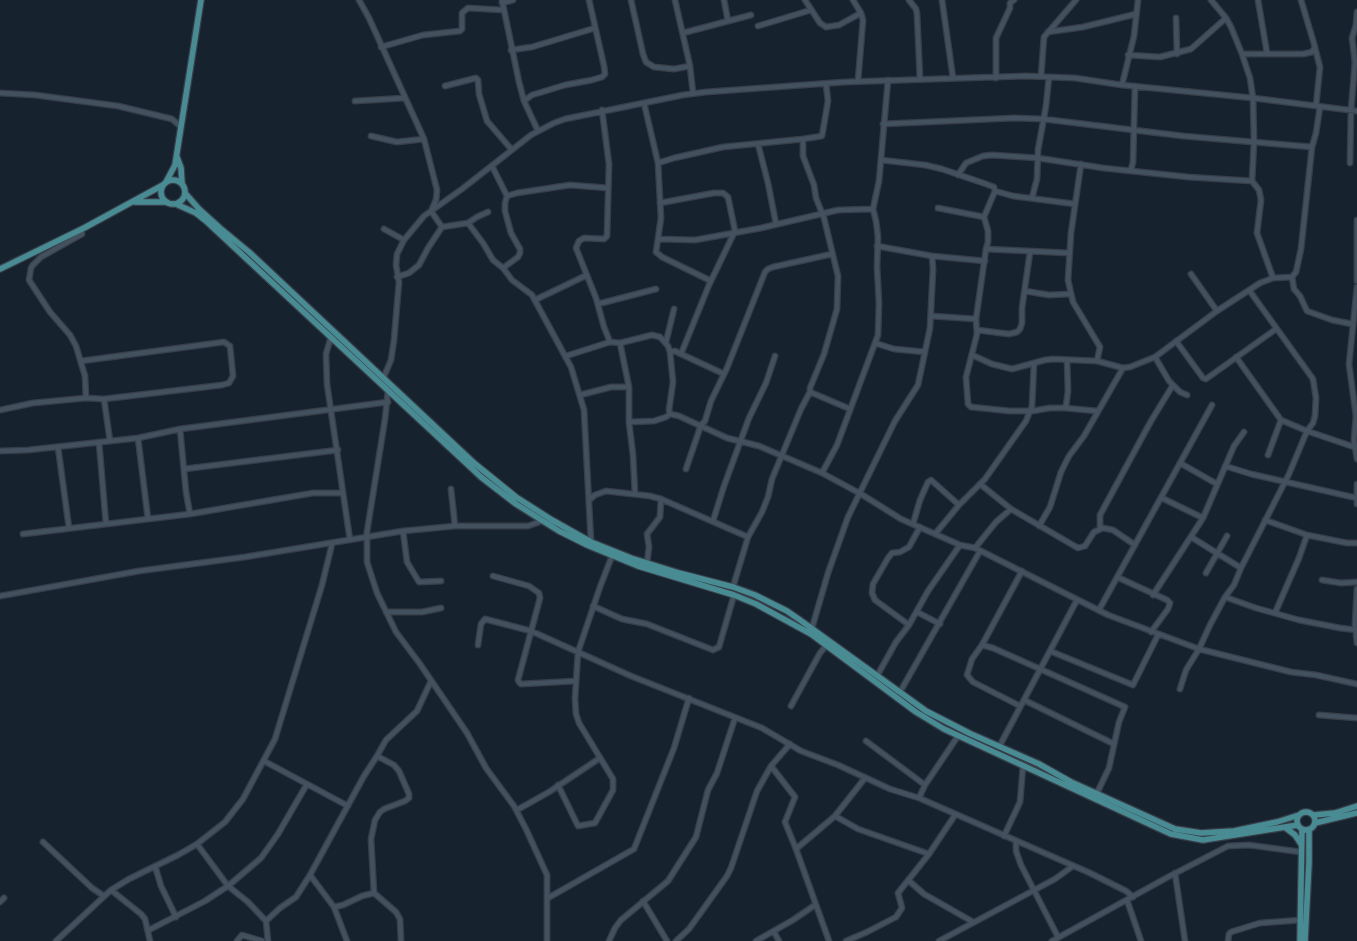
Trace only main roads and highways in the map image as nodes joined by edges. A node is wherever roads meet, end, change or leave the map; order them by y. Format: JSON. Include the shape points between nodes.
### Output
{"nodes":[{"id":1,"x":201,"y":0,"type":"edge"},
{"id":2,"x":176,"y":156,"type":"junction"},
{"id":3,"x":164,"y":183,"type":"junction"},
{"id":4,"x":182,"y":183,"type":"junction"},
{"id":5,"x":185,"y":193,"type":"junction"},
{"id":6,"x":133,"y":202,"type":"junction"},
{"id":7,"x":166,"y":202,"type":"junction"},
{"id":8,"x":176,"y":204,"type":"junction"},
{"id":9,"x":0,"y":269,"type":"edge"},
{"id":10,"x":1357,"y":806,"type":"edge"},
{"id":11,"x":1357,"y":813,"type":"edge"},
{"id":12,"x":1299,"y":815,"type":"junction"},
{"id":13,"x":1314,"y":815,"type":"junction"},
{"id":14,"x":1315,"y":823,"type":"junction"},
{"id":15,"x":1300,"y":827,"type":"junction"},
{"id":16,"x":1286,"y":828,"type":"junction"},
{"id":17,"x":1309,"y":830,"type":"junction"},
{"id":18,"x":1301,"y":844,"type":"junction"},
{"id":19,"x":1300,"y":941,"type":"edge"},
{"id":20,"x":1305,"y":941,"type":"edge"}],
"edges":[{"from":1,"to":2,"type":"main road"},
{"from":2,"to":3,"type":"main road","via":[[176,165]]},
{"from":2,"to":4,"type":"main road"},
{"from":3,"to":4,"type":"main road","via":[[174,179]]},
{"from":3,"to":6,"type":"main road"},
{"from":3,"to":7,"type":"main road","via":[[161,188]]},
{"from":4,"to":5,"type":"main road"},
{"from":5,"to":8,"type":"main road"},
{"from":5,"to":12,"type":"main road","via":[[489,476],[545,516],[592,542],[647,563],[755,595],[787,611],[926,711],[1166,826],[1201,833],[1234,830]]},
{"from":6,"to":7,"type":"main road"},
{"from":6,"to":9,"type":"main road"},
{"from":7,"to":8,"type":"main road"},
{"from":8,"to":16,"type":"main road","via":[[206,221],[480,477],[542,521],[612,556],[756,604],[796,624],[916,712],[958,736],[1154,826],[1203,840]]},
{"from":10,"to":13,"type":"main road","via":[[1335,814]]},
{"from":11,"to":14,"type":"main road"},
{"from":12,"to":13,"type":"main road","via":[[1308,812]]},
{"from":12,"to":15,"type":"main road"},
{"from":13,"to":14,"type":"main road"},
{"from":14,"to":17,"type":"main road"},
{"from":15,"to":16,"type":"main road"},
{"from":15,"to":17,"type":"main road"},
{"from":15,"to":18,"type":"main road"},
{"from":16,"to":18,"type":"main road"},
{"from":17,"to":20,"type":"main road"},
{"from":18,"to":19,"type":"main road"}]}
